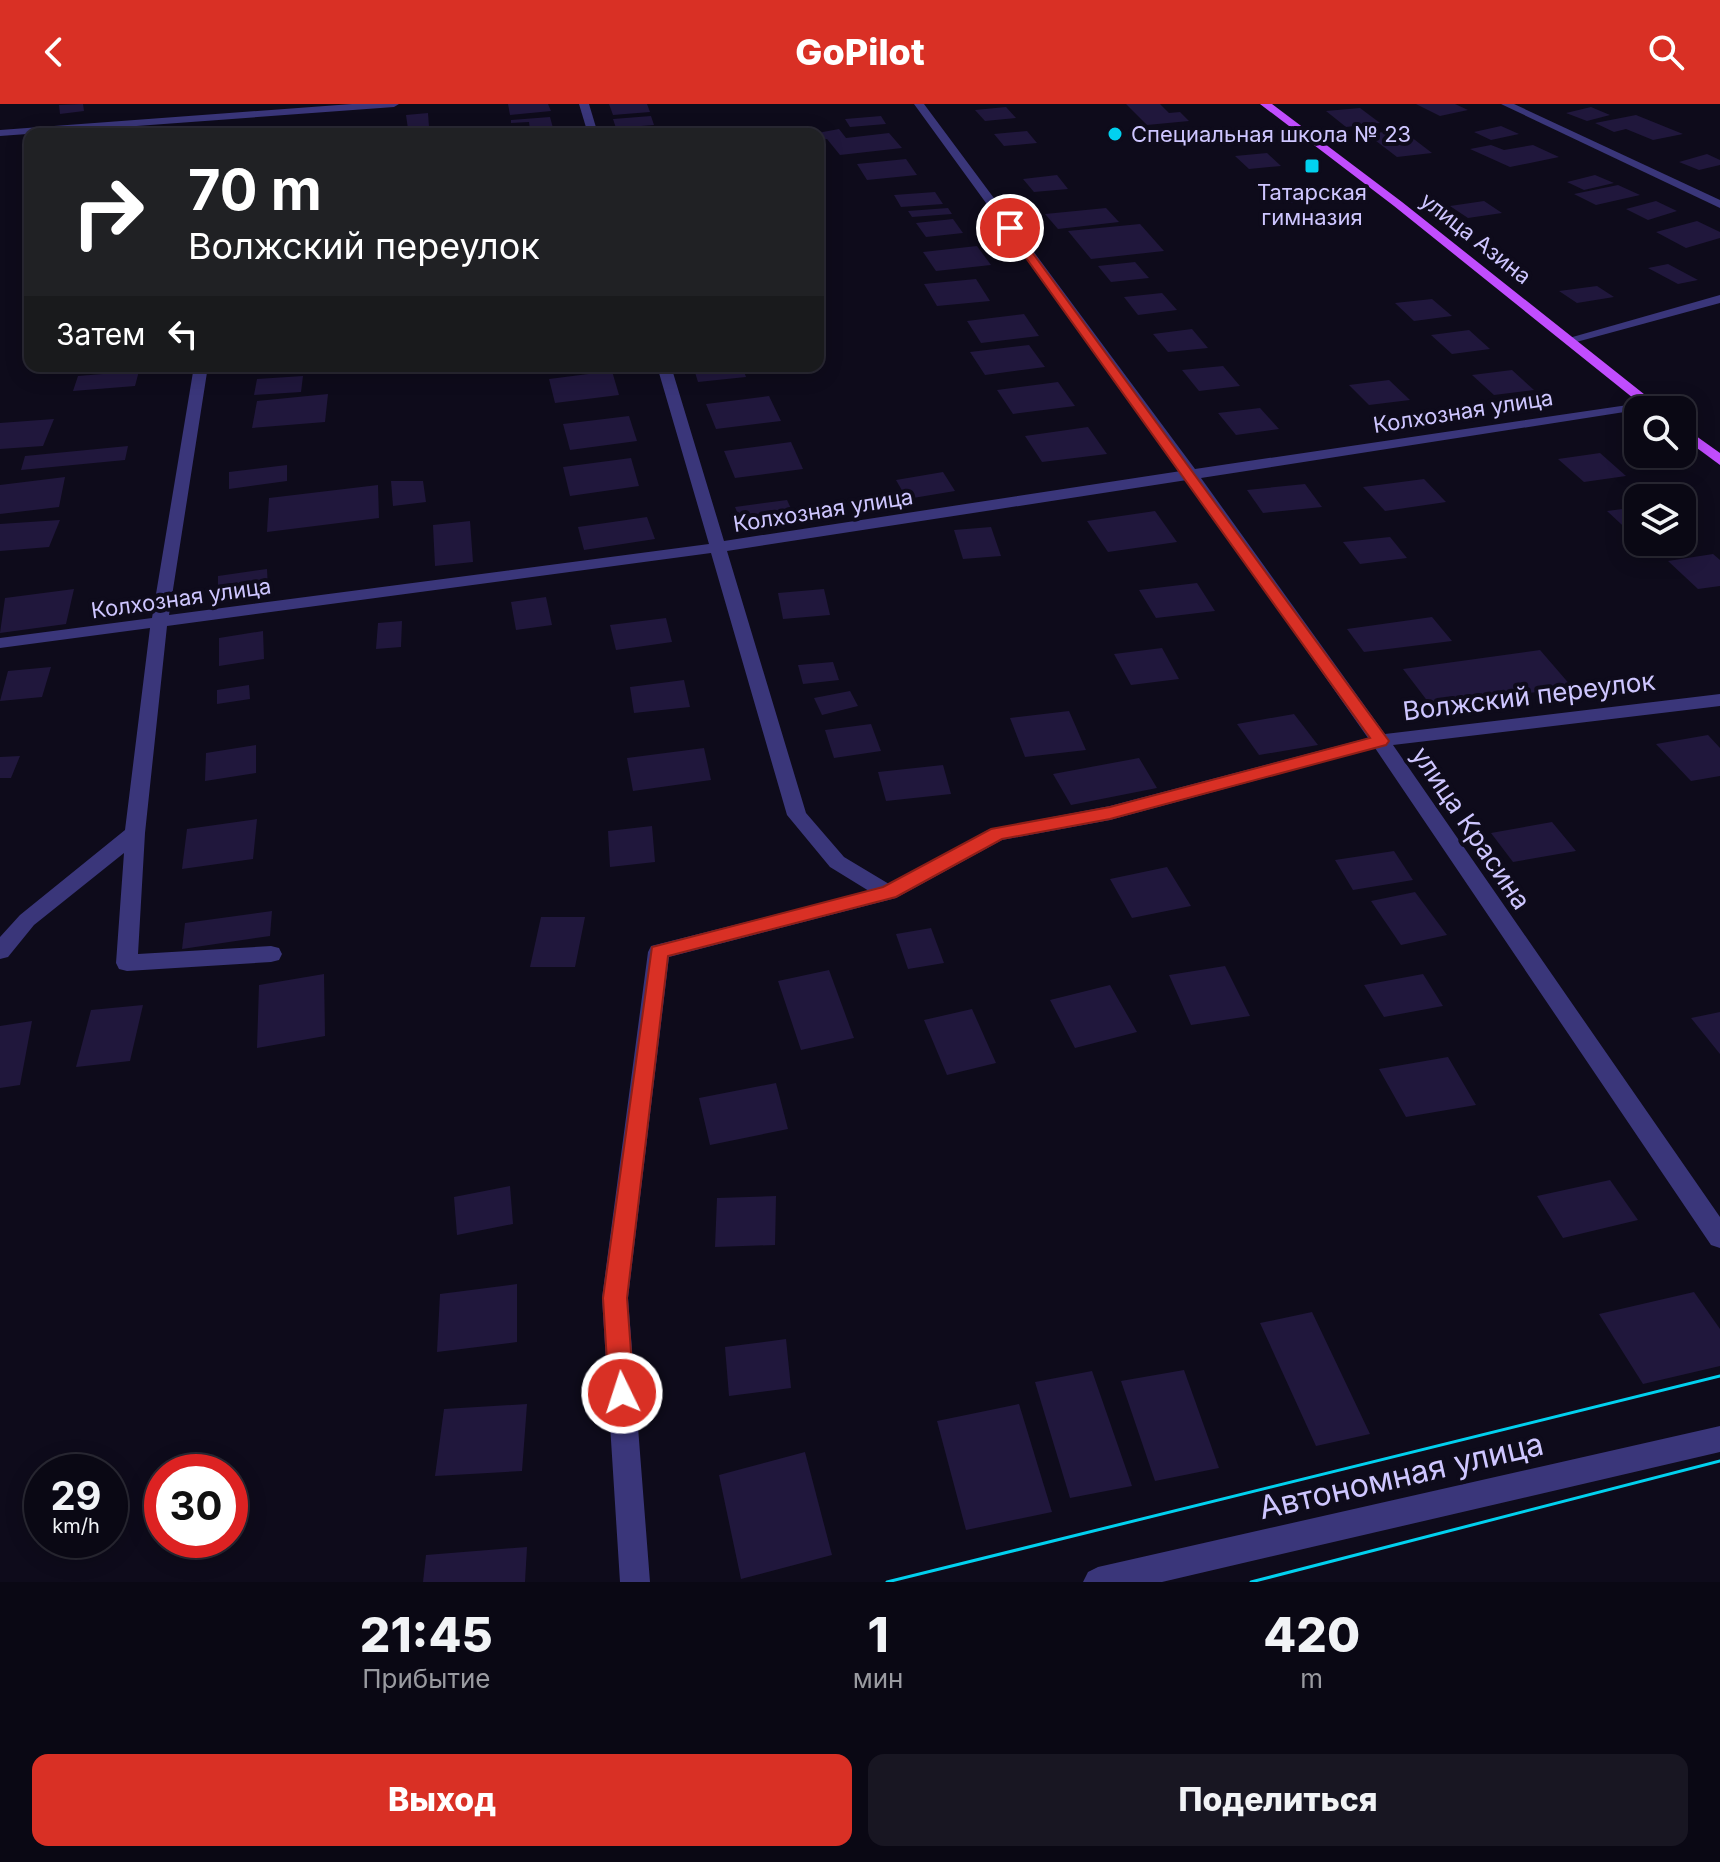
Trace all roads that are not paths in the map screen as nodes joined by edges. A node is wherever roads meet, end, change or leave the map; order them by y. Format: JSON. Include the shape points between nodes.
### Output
{"nodes":[{"id":1,"x":394,"y":104,"type":"edge"},
{"id":2,"x":584,"y":104,"type":"edge"},
{"id":3,"x":919,"y":104,"type":"edge"},
{"id":4,"x":1265,"y":104,"type":"edge"},
{"id":5,"x":1506,"y":104,"type":"edge"},
{"id":6,"x":243,"y":110,"type":"edge"},
{"id":7,"x":53,"y":128,"type":"edge"},
{"id":8,"x":240,"y":128,"type":"dead end"},
{"id":9,"x":591,"y":128,"type":"edge"},
{"id":10,"x":24,"y":131,"type":"edge"},
{"id":11,"x":0,"y":133,"type":"edge"},
{"id":12,"x":1720,"y":204,"type":"edge"},
{"id":13,"x":1720,"y":299,"type":"edge"},
{"id":14,"x":1569,"y":340,"type":"junction"},
{"id":15,"x":200,"y":372,"type":"edge"},
{"id":16,"x":666,"y":372,"type":"edge"},
{"id":17,"x":1639,"y":396,"type":"edge"},
{"id":18,"x":1624,"y":411,"type":"edge"},
{"id":19,"x":1696,"y":441,"type":"edge"},
{"id":20,"x":1720,"y":460,"type":"edge"},
{"id":21,"x":1192,"y":476,"type":"junction"},
{"id":22,"x":719,"y":547,"type":"junction"},
{"id":23,"x":159,"y":624,"type":"junction"},
{"id":24,"x":0,"y":643,"type":"edge"},
{"id":25,"x":1720,"y":700,"type":"edge"},
{"id":26,"x":1380,"y":741,"type":"junction"},
{"id":27,"x":135,"y":833,"type":"junction"},
{"id":28,"x":889,"y":893,"type":"junction"},
{"id":29,"x":0,"y":951,"type":"edge"},
{"id":30,"x":271,"y":954,"type":"dead end"},
{"id":31,"x":1720,"y":1237,"type":"edge"},
{"id":32,"x":1720,"y":1439,"type":"edge"},
{"id":33,"x":635,"y":1582,"type":"edge"},
{"id":34,"x":1098,"y":1582,"type":"edge"}],
"edges":[{"from":1,"to":6,"type":"street"},
{"from":2,"to":9,"type":"street"},
{"from":3,"to":21,"type":"street","name":"улица Красина"},
{"from":4,"to":14,"type":"main road","name":"улица Азина"},
{"from":5,"to":12,"type":"street"},
{"from":6,"to":7,"type":"street"},
{"from":6,"to":8,"type":"street"},
{"from":10,"to":11,"type":"street"},
{"from":13,"to":14,"type":"street"},
{"from":14,"to":17,"type":"main road","name":"улица Азина"},
{"from":15,"to":23,"type":"street"},
{"from":16,"to":22,"type":"street"},
{"from":18,"to":21,"type":"street","name":"Колхозная улица"},
{"from":19,"to":20,"type":"main road"},
{"from":21,"to":22,"type":"street","name":"Колхозная улица"},
{"from":21,"to":26,"type":"street","name":"улица Красина"},
{"from":22,"to":23,"type":"street","name":"Колхозная улица"},
{"from":22,"to":28,"type":"street","via":[[797,815],[837,862]]},
{"from":23,"to":24,"type":"street","name":"Колхозная улица"},
{"from":23,"to":27,"type":"street"},
{"from":25,"to":26,"type":"street","name":"Волжский переулок"},
{"from":26,"to":28,"type":"street","name":"Волжский переулок","via":[[1110,813],[997,834]]},
{"from":26,"to":31,"type":"street","name":"улица Красина"},
{"from":27,"to":29,"type":"street","via":[[27,920]]},
{"from":27,"to":30,"type":"street","via":[[127,963]]},
{"from":28,"to":33,"type":"street","name":"Волжский переулок","via":[[659,952],[615,1298]]},
{"from":32,"to":34,"type":"street","name":"Автономная улица"}]}
